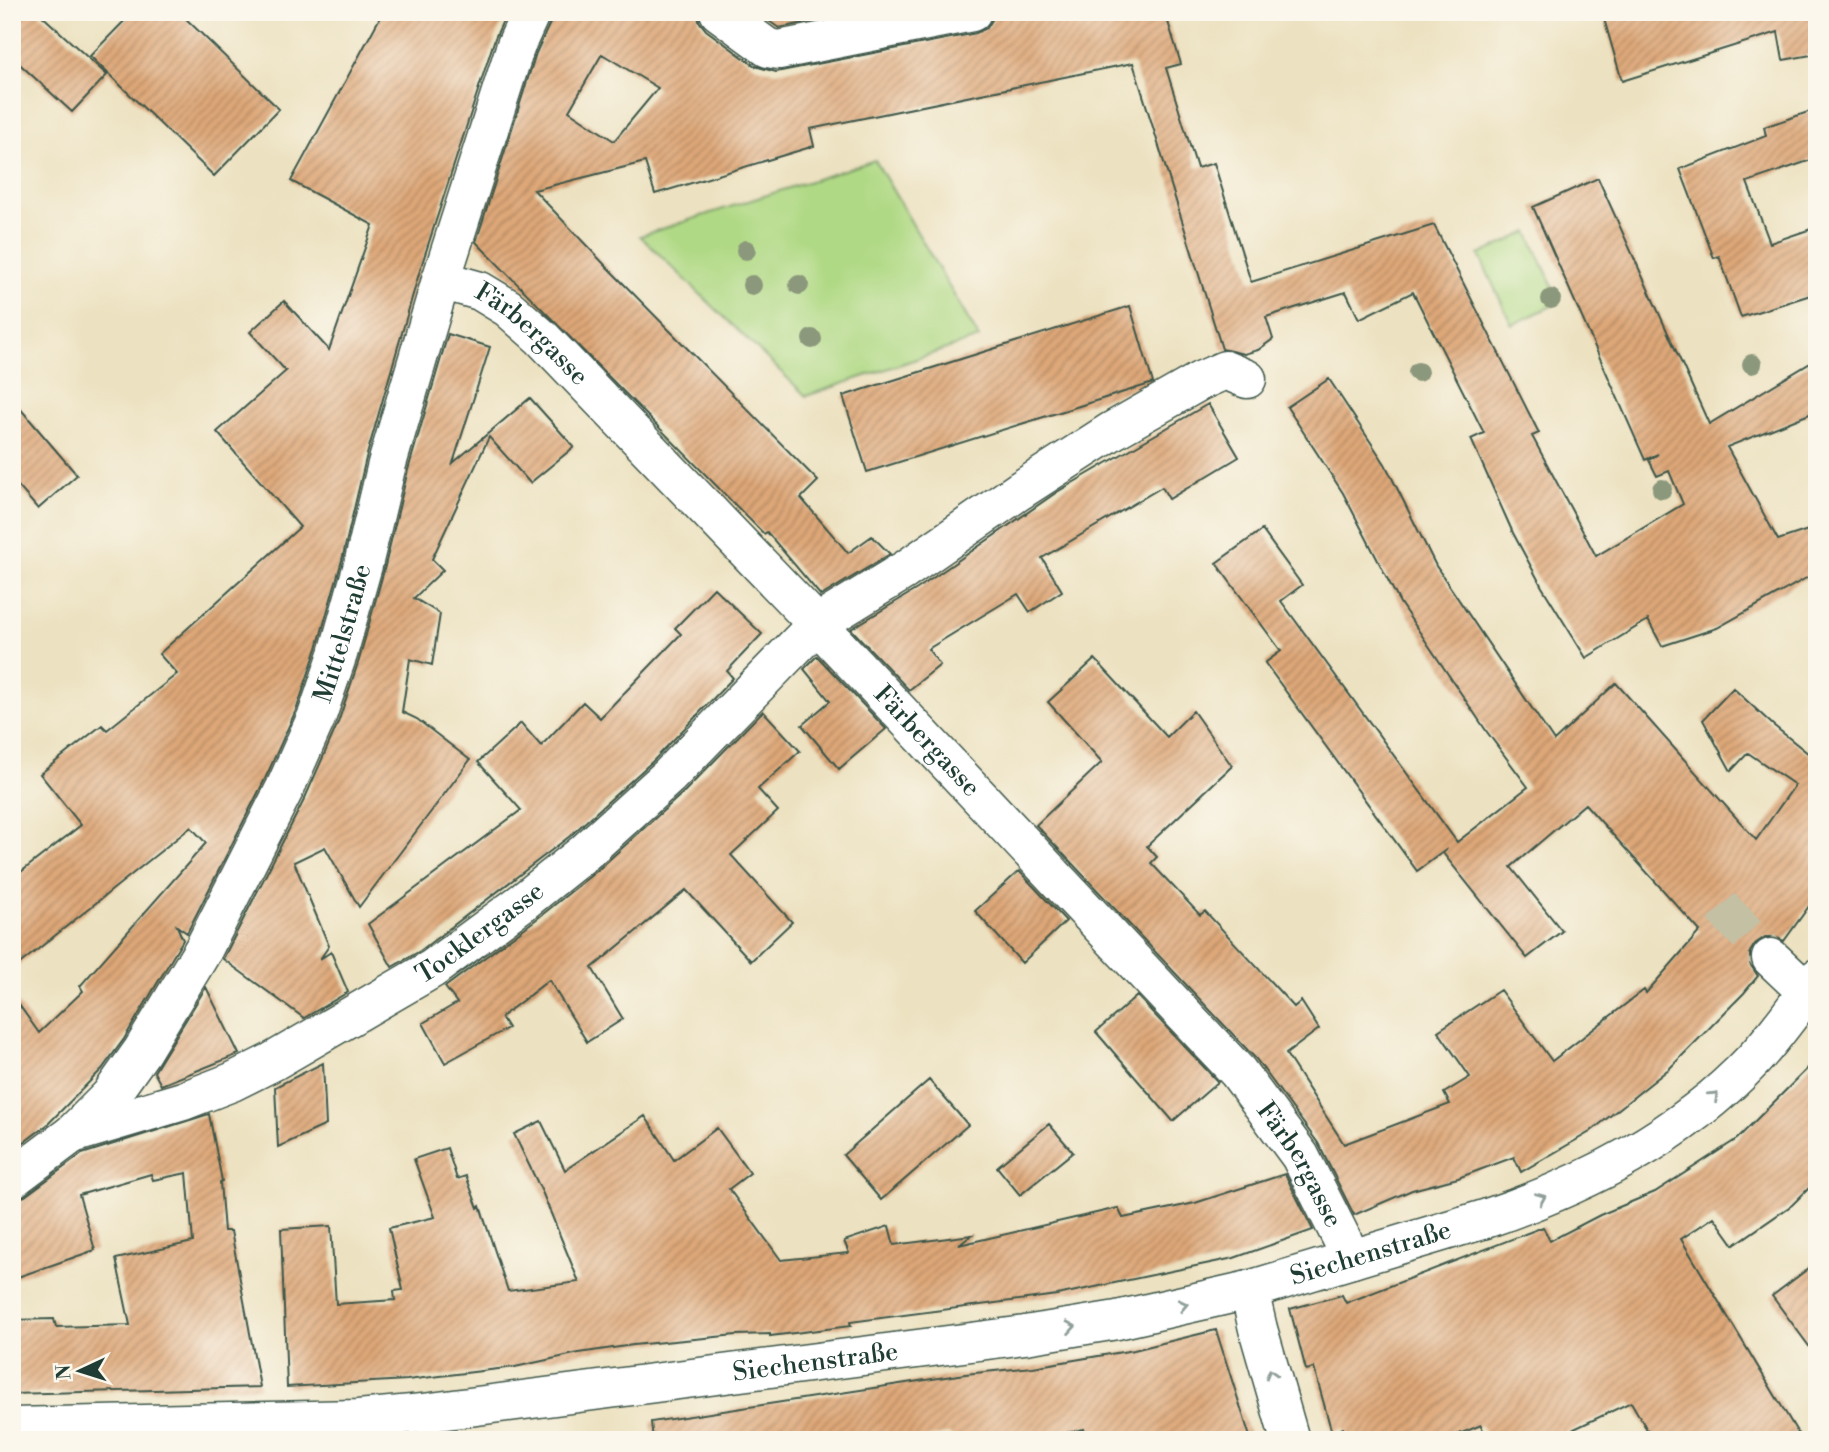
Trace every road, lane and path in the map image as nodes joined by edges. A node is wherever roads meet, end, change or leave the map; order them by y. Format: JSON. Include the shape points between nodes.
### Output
{"nodes":[{"id":1,"x":531,"y":12,"type":"edge"},
{"id":2,"x":719,"y":12,"type":"edge"},
{"id":3,"x":972,"y":12,"type":"edge"},
{"id":4,"x":441,"y":280,"type":"junction"},
{"id":5,"x":1247,"y":379,"type":"dead end"},
{"id":6,"x":817,"y":624,"type":"junction"},
{"id":7,"x":1772,"y":958,"type":"tunnel mouth"},
{"id":8,"x":1811,"y":984,"type":"edge"},
{"id":9,"x":72,"y":1134,"type":"junction"},
{"id":10,"x":12,"y":1179,"type":"edge"},
{"id":11,"x":1352,"y":1259,"type":"junction"},
{"id":12,"x":1249,"y":1290,"type":"junction"},
{"id":13,"x":12,"y":1427,"type":"edge"},
{"id":14,"x":349,"y":1429,"type":"edge"},
{"id":15,"x":1290,"y":1440,"type":"edge"}],
"edges":[{"from":1,"to":4,"type":"street","name":"Mittelstraße","via":[[516,45]]},
{"from":2,"to":3,"type":"street","via":[[768,48],[779,50]]},
{"from":4,"to":6,"type":"street","name":"Färbergasse","via":[[480,291],[542,338]]},
{"from":4,"to":9,"type":"street","name":"Mittelstraße","via":[[317,716],[272,815],[182,987],[110,1096]]},
{"from":5,"to":6,"type":"street","name":"Tocklergasse","via":[[1225,370],[1112,431]]},
{"from":6,"to":9,"type":"street","name":"Tocklergasse","via":[[668,776],[584,853],[432,969],[232,1082]]},
{"from":6,"to":11,"type":"street","name":"Färbergasse","via":[[1238,1072],[1300,1156]]},
{"from":7,"to":8,"type":"street"},
{"from":11,"to":8,"type":"street","name":"Siechenstraße","one_way":true,"via":[[1517,1208],[1661,1139],[1754,1059]]},
{"from":9,"to":10,"type":"street","name":"Mittelstraße"},
{"from":11,"to":12,"type":"street","name":"Siechenstraße"},
{"from":14,"to":12,"type":"street","name":"Siechenstraße","one_way":true,"via":[[482,1406],[1025,1335]]},
{"from":15,"to":12,"type":"street","one_way":true},
{"from":13,"to":14,"type":"street","name":"Siechenstraße"}]}
